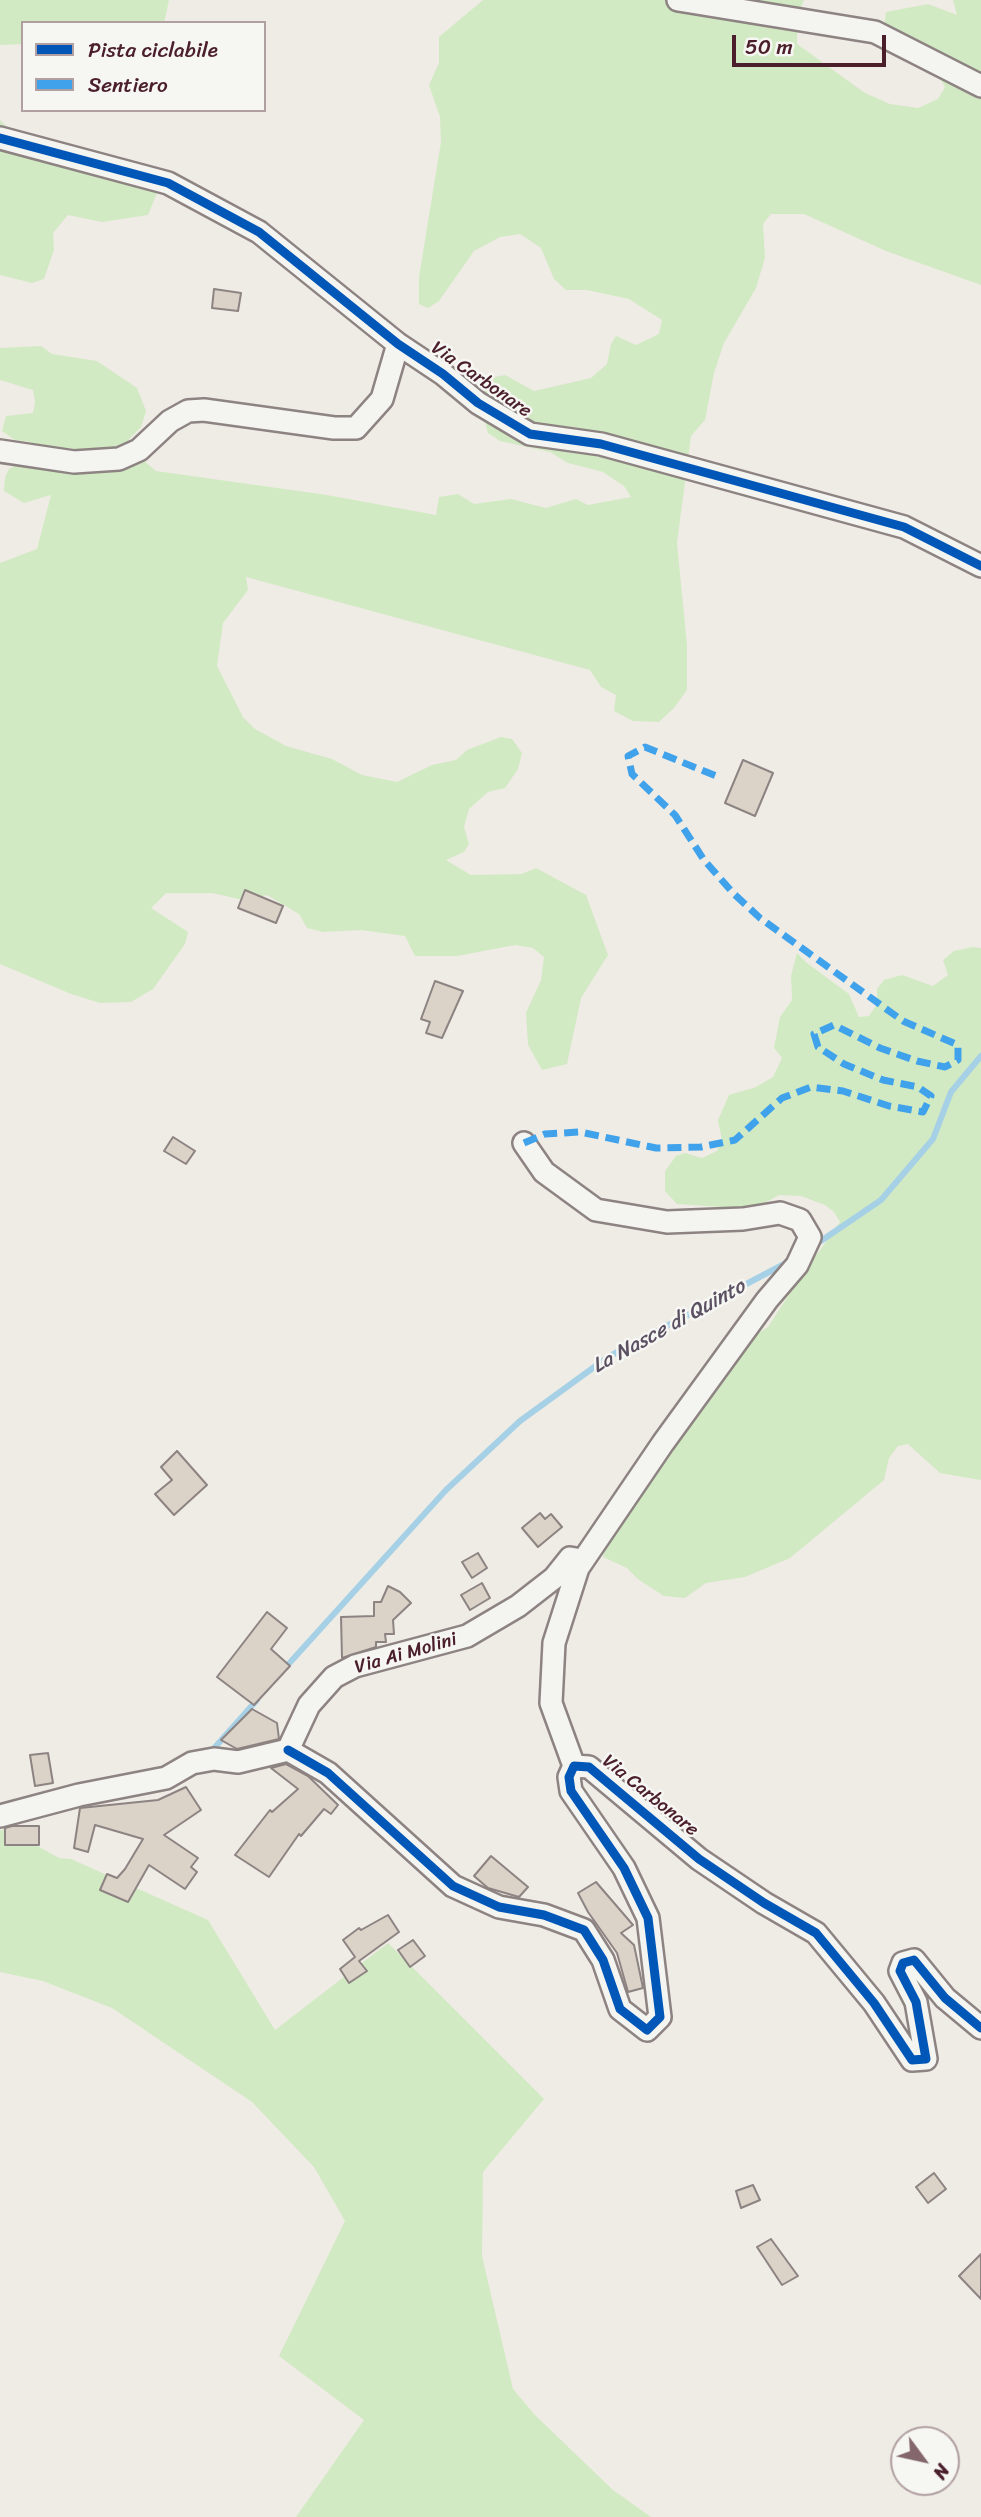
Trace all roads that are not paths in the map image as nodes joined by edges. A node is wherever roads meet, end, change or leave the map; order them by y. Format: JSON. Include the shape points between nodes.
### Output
{"nodes":[{"id":1,"x":678,"y":0,"type":"edge"},
{"id":2,"x":981,"y":86,"type":"edge"},
{"id":3,"x":0,"y":138,"type":"edge"},
{"id":4,"x":398,"y":344,"type":"junction"},
{"id":5,"x":0,"y":451,"type":"edge"},
{"id":6,"x":981,"y":566,"type":"edge"},
{"id":7,"x":524,"y":1143,"type":"dead end"},
{"id":8,"x":578,"y":1568,"type":"junction"},
{"id":9,"x":288,"y":1750,"type":"junction"},
{"id":10,"x":574,"y":1766,"type":"junction"},
{"id":11,"x":0,"y":1816,"type":"edge"},
{"id":12,"x":981,"y":2028,"type":"edge"}],
"edges":[{"from":1,"to":2,"type":"street","via":[[875,32]]},
{"from":3,"to":4,"type":"street","name":"Via Carbonare","via":[[168,183],[259,232]]},
{"from":4,"to":5,"type":"street","via":[[382,399],[356,428],[188,411],[139,450],[119,459],[74,461]]},
{"from":4,"to":6,"type":"street","name":"Via Carbonare","via":[[478,403],[530,434],[601,444],[904,527]]},
{"from":7,"to":8,"type":"street","name":"Via Carbonare","via":[[544,1172],[596,1210],[667,1222],[780,1213],[800,1220],[810,1237],[797,1265],[663,1443]]},
{"from":8,"to":9,"type":"street","name":"Via Ai Molini","via":[[576,1559],[570,1558],[554,1578],[518,1606],[467,1636],[355,1666],[334,1677],[309,1705]]},
{"from":8,"to":10,"type":"street","name":"Via Carbonare","via":[[554,1643],[551,1703]]},
{"from":9,"to":10,"type":"street","name":"Via Carbonare","via":[[328,1773],[453,1886],[499,1907],[544,1915],[584,1930],[603,1960],[620,2009],[647,2030],[660,2017],[648,1918],[624,1868],[571,1791],[569,1777]]},
{"from":9,"to":11,"type":"street","via":[[238,1762],[214,1759],[192,1763],[166,1778]]},
{"from":10,"to":12,"type":"street","name":"Via Carbonare","via":[[589,1767],[699,1858],[816,1933],[874,2003],[912,2060],[926,2059],[916,2002],[900,1971],[904,1963],[914,1960],[945,1998]]}]}
